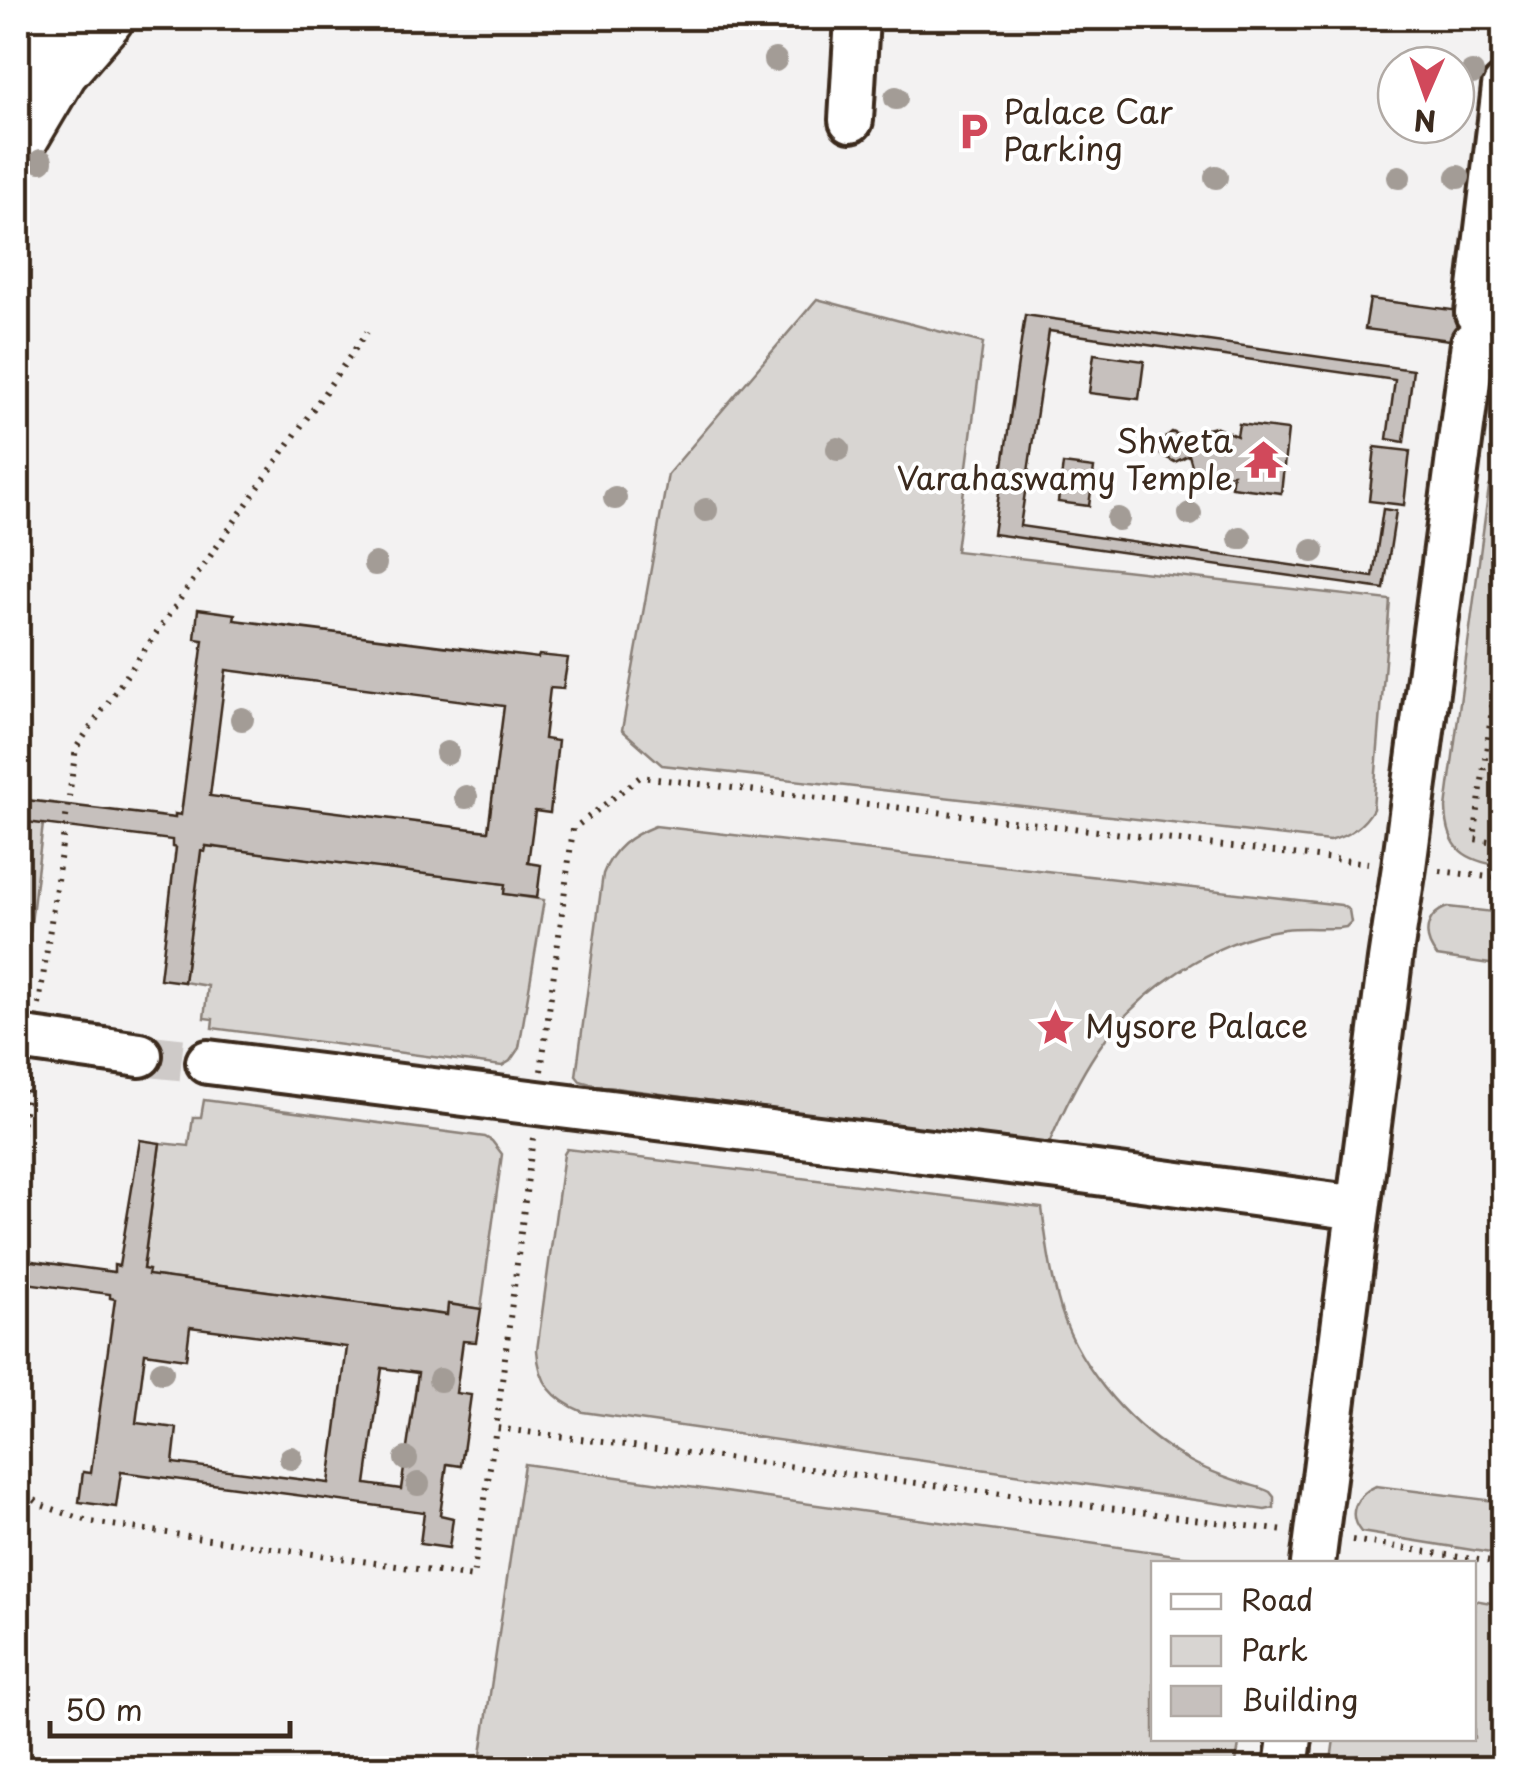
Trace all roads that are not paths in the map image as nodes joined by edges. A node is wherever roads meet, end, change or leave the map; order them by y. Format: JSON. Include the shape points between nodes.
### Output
{"nodes":[{"id":1,"x":44,"y":18,"type":"edge"},
{"id":2,"x":105,"y":18,"type":"edge"},
{"id":3,"x":856,"y":18,"type":"edge"},
{"id":4,"x":18,"y":57,"type":"edge"},
{"id":5,"x":1504,"y":87,"type":"edge"},
{"id":6,"x":850,"y":120,"type":"dead end"},
{"id":7,"x":18,"y":142,"type":"edge"},
{"id":8,"x":26,"y":1039,"type":"edge"},
{"id":9,"x":140,"y":1054,"type":"tunnel mouth"},
{"id":10,"x":208,"y":1062,"type":"tunnel mouth"},
{"id":11,"x":1358,"y":1208,"type":"junction"},
{"id":12,"x":1313,"y":1561,"type":"edge"},
{"id":13,"x":1290,"y":1741,"type":"edge"},
{"id":14,"x":1286,"y":1768,"type":"edge"}],
"edges":[{"from":1,"to":4,"type":"main road"},
{"from":2,"to":7,"type":"main road","via":[[60,70]]},
{"from":3,"to":6,"type":"street"},
{"from":5,"to":11,"type":"street"},
{"from":8,"to":9,"type":"street"},
{"from":10,"to":11,"type":"street"},
{"from":11,"to":12,"type":"street"},
{"from":13,"to":14,"type":"street"}]}
